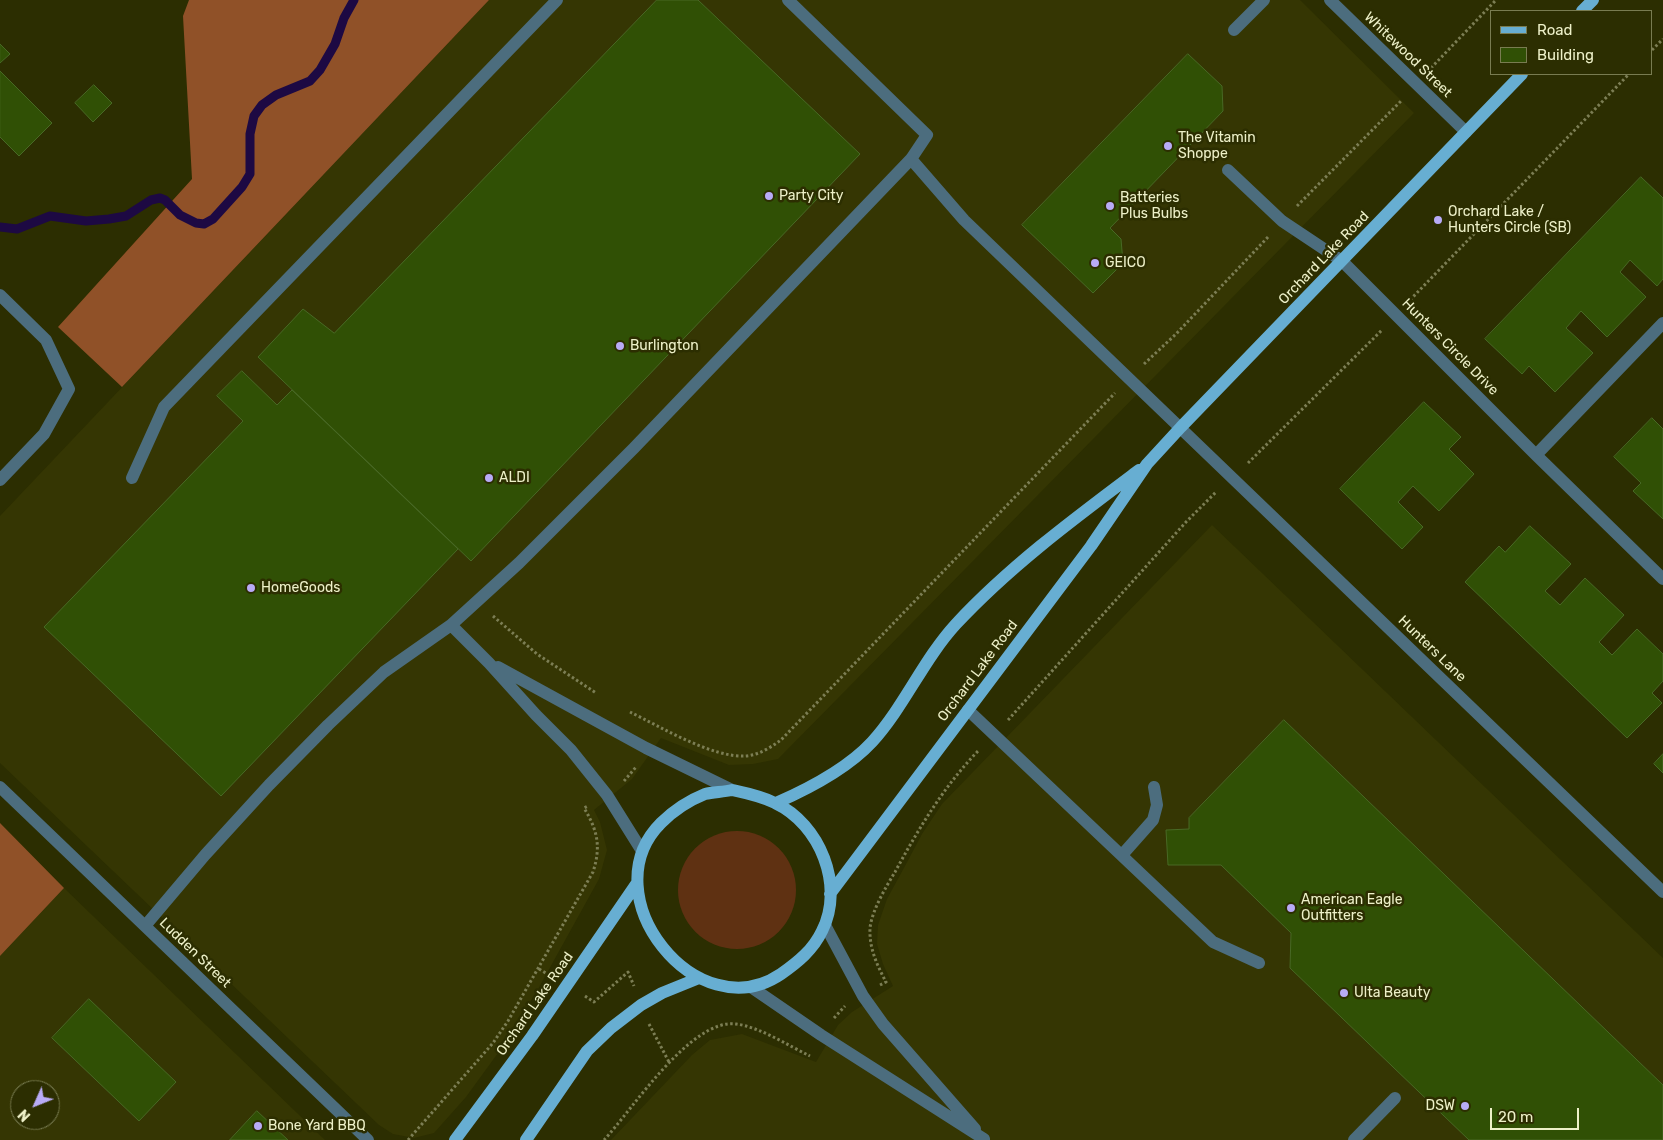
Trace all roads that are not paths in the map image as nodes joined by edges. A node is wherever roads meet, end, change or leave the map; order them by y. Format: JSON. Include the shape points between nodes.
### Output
{"nodes":[{"id":1,"x":557,"y":0,"type":"edge"},
{"id":2,"x":788,"y":0,"type":"edge"},
{"id":3,"x":1264,"y":0,"type":"edge"},
{"id":4,"x":1330,"y":0,"type":"edge"},
{"id":5,"x":1593,"y":0,"type":"edge"},
{"id":6,"x":1583,"y":10,"type":"edge"},
{"id":7,"x":1234,"y":30,"type":"dead end"},
{"id":8,"x":1521,"y":75,"type":"edge"},
{"id":9,"x":1466,"y":132,"type":"junction"},
{"id":10,"x":912,"y":158,"type":"junction"},
{"id":11,"x":1228,"y":170,"type":"dead end"},
{"id":12,"x":1342,"y":261,"type":"junction"},
{"id":13,"x":0,"y":295,"type":"edge"},
{"id":14,"x":1663,"y":323,"type":"edge"},
{"id":15,"x":1180,"y":427,"type":"junction"},
{"id":16,"x":1536,"y":455,"type":"junction"},
{"id":17,"x":1147,"y":464,"type":"junction"},
{"id":18,"x":132,"y":478,"type":"dead end"},
{"id":19,"x":0,"y":480,"type":"edge"},
{"id":20,"x":1663,"y":579,"type":"edge"},
{"id":21,"x":451,"y":625,"type":"junction"},
{"id":22,"x":489,"y":662,"type":"junction"},
{"id":23,"x":968,"y":710,"type":"junction"},
{"id":24,"x":0,"y":787,"type":"edge"},
{"id":25,"x":1154,"y":787,"type":"dead end"},
{"id":26,"x":732,"y":790,"type":"junction"},
{"id":27,"x":776,"y":803,"type":"junction"},
{"id":28,"x":642,"y":851,"type":"junction"},
{"id":29,"x":1122,"y":855,"type":"junction"},
{"id":30,"x":637,"y":883,"type":"junction"},
{"id":31,"x":1663,"y":892,"type":"edge"},
{"id":32,"x":830,"y":894,"type":"junction"},
{"id":33,"x":825,"y":925,"type":"junction"},
{"id":34,"x":145,"y":926,"type":"junction"},
{"id":35,"x":1259,"y":964,"type":"dead end"},
{"id":36,"x":699,"y":978,"type":"junction"},
{"id":37,"x":752,"y":987,"type":"junction"},
{"id":38,"x":1395,"y":1098,"type":"dead end"},
{"id":39,"x":368,"y":1140,"type":"edge"},
{"id":40,"x":455,"y":1140,"type":"edge"},
{"id":41,"x":526,"y":1140,"type":"edge"},
{"id":42,"x":984,"y":1140,"type":"edge"},
{"id":43,"x":1354,"y":1140,"type":"edge"}],
"edges":[{"from":1,"to":18,"type":"street","via":[[164,406]]},
{"from":2,"to":10,"type":"street","via":[[927,135]]},
{"from":3,"to":7,"type":"street"},
{"from":4,"to":9,"type":"street","name":"Whitewood Street"},
{"from":5,"to":6,"type":"main road"},
{"from":8,"to":9,"type":"main road","name":"Orchard Lake Road"},
{"from":9,"to":12,"type":"main road","name":"Orchard Lake Road"},
{"from":10,"to":15,"type":"street","name":"Hunters Lane","via":[[964,220]]},
{"from":10,"to":21,"type":"street","via":[[634,448]]},
{"from":11,"to":12,"type":"street","name":"Hunters Circle Drive","via":[[1282,220]]},
{"from":12,"to":15,"type":"main road","name":"Orchard Lake Road"},
{"from":12,"to":16,"type":"street","name":"Hunters Circle Drive"},
{"from":13,"to":19,"type":"street","via":[[46,340],[69,389],[44,434]]},
{"from":14,"to":16,"type":"street"},
{"from":15,"to":17,"type":"main road","name":"Orchard Lake Road"},
{"from":15,"to":31,"type":"street","name":"Hunters Lane"},
{"from":16,"to":20,"type":"street","name":"Hunters Circle Drive"},
{"from":17,"to":23,"type":"main road","name":"Orchard Lake Road","via":[[1091,546]]},
{"from":17,"to":27,"type":"main road","name":"Orchard Lake Road","via":[[999,581],[954,626],[871,743],[818,783]]},
{"from":21,"to":22,"type":"street"},
{"from":21,"to":34,"type":"street","via":[[384,672],[328,725],[269,784]]},
{"from":22,"to":26,"type":"street","via":[[646,748]]},
{"from":22,"to":28,"type":"street","via":[[571,750],[607,795]]},
{"from":23,"to":29,"type":"street"},
{"from":23,"to":32,"type":"main road","name":"Orchard Lake Road"},
{"from":24,"to":34,"type":"street","name":"Ludden Street"},
{"from":25,"to":29,"type":"street","via":[[1157,805],[1153,820]]},
{"from":26,"to":27,"type":"main road"},
{"from":26,"to":28,"type":"main road","via":[[706,794],[669,815],[653,832]]},
{"from":27,"to":32,"type":"main road","via":[[808,830],[819,846]]},
{"from":28,"to":30,"type":"main road"},
{"from":29,"to":35,"type":"street","via":[[1213,942]]},
{"from":30,"to":36,"type":"main road","via":[[640,904],[657,940]]},
{"from":30,"to":40,"type":"main road","name":"Orchard Lake Road","via":[[527,1044]]},
{"from":32,"to":33,"type":"main road"},
{"from":33,"to":37,"type":"main road","via":[[809,951],[794,965],[768,982]]},
{"from":33,"to":42,"type":"street","via":[[863,996],[883,1024]]},
{"from":34,"to":39,"type":"street","name":"Ludden Street"},
{"from":36,"to":37,"type":"main road","via":[[715,985]]},
{"from":36,"to":41,"type":"main road","via":[[642,1005],[586,1051]]},
{"from":37,"to":42,"type":"street"},
{"from":38,"to":43,"type":"street"}]}
